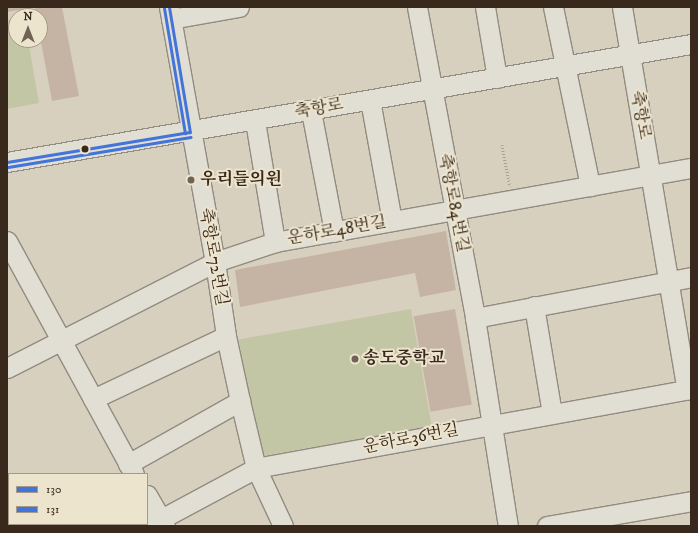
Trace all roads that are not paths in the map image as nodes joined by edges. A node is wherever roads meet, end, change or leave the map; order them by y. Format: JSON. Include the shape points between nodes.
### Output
{"nodes":[{"id":1,"x":239,"y":7,"type":"edge"},
{"id":2,"x":417,"y":7,"type":"edge"},
{"id":3,"x":485,"y":7,"type":"edge"},
{"id":4,"x":554,"y":7,"type":"edge"},
{"id":5,"x":622,"y":7,"type":"edge"},
{"id":6,"x":170,"y":13,"type":"edge"},
{"id":7,"x":691,"y":44,"type":"edge"},
{"id":8,"x":630,"y":55,"type":"junction"},
{"id":9,"x":564,"y":67,"type":"junction"},
{"id":10,"x":497,"y":78,"type":"junction"},
{"id":11,"x":432,"y":89,"type":"junction"},
{"id":12,"x":370,"y":100,"type":"junction"},
{"id":13,"x":311,"y":111,"type":"junction"},
{"id":14,"x":255,"y":121,"type":"junction"},
{"id":15,"x":190,"y":132,"type":"junction"},
{"id":16,"x":7,"y":162,"type":"edge"},
{"id":17,"x":691,"y":168,"type":"edge"},
{"id":18,"x":651,"y":175,"type":"junction"},
{"id":19,"x":590,"y":186,"type":"junction"},
{"id":20,"x":453,"y":211,"type":"junction"},
{"id":21,"x":392,"y":221,"type":"junction"},
{"id":22,"x":334,"y":232,"type":"junction"},
{"id":23,"x":7,"y":241,"type":"edge"},
{"id":24,"x":275,"y":242,"type":"junction"},
{"id":25,"x":215,"y":262,"type":"junction"},
{"id":26,"x":691,"y":277,"type":"edge"},
{"id":27,"x":669,"y":281,"type":"junction"},
{"id":28,"x":534,"y":306,"type":"junction"},
{"id":29,"x":475,"y":318,"type":"junction"},
{"id":30,"x":226,"y":336,"type":"junction"},
{"id":31,"x":62,"y":340,"type":"junction"},
{"id":32,"x":7,"y":368,"type":"edge"},
{"id":33,"x":689,"y":389,"type":"edge"},
{"id":34,"x":93,"y":399,"type":"junction"},
{"id":35,"x":240,"y":401,"type":"junction"},
{"id":36,"x":552,"y":414,"type":"junction"},
{"id":37,"x":490,"y":424,"type":"junction"},
{"id":38,"x":256,"y":468,"type":"junction"},
{"id":39,"x":131,"y":469,"type":"edge"},
{"id":40,"x":148,"y":498,"type":"edge"},
{"id":41,"x":691,"y":501,"type":"edge"},
{"id":42,"x":158,"y":523,"type":"edge"},
{"id":43,"x":283,"y":526,"type":"edge"},
{"id":44,"x":508,"y":526,"type":"edge"},
{"id":45,"x":547,"y":526,"type":"edge"}],
"edges":[{"from":1,"to":6,"type":"street"},
{"from":2,"to":11,"type":"street","name":"축항로84번길"},
{"from":3,"to":10,"type":"street"},
{"from":4,"to":9,"type":"street"},
{"from":5,"to":8,"type":"street"},
{"from":6,"to":15,"type":"street","name":"축항로72번길"},
{"from":7,"to":8,"type":"street","name":"축항로"},
{"from":8,"to":9,"type":"street","name":"축항로"},
{"from":8,"to":18,"type":"street","name":"축항로"},
{"from":9,"to":10,"type":"street","name":"축항로"},
{"from":9,"to":19,"type":"street"},
{"from":10,"to":11,"type":"street","name":"축항로"},
{"from":11,"to":12,"type":"street","name":"축항로"},
{"from":11,"to":20,"type":"street","name":"축항로84번길"},
{"from":12,"to":13,"type":"street","name":"축항로"},
{"from":12,"to":21,"type":"street"},
{"from":13,"to":14,"type":"street","name":"축항로"},
{"from":13,"to":22,"type":"street"},
{"from":14,"to":15,"type":"street","name":"축항로"},
{"from":14,"to":24,"type":"street"},
{"from":15,"to":16,"type":"street","name":"축항로"},
{"from":15,"to":25,"type":"street","name":"축항로72번길"},
{"from":17,"to":18,"type":"street","name":"운하로48번길"},
{"from":18,"to":19,"type":"street","name":"운하로48번길"},
{"from":18,"to":27,"type":"street","name":"축항로"},
{"from":19,"to":20,"type":"street","name":"운하로48번길"},
{"from":20,"to":21,"type":"street","name":"운하로48번길"},
{"from":20,"to":29,"type":"street","name":"축항로84번길"},
{"from":21,"to":22,"type":"street","name":"운하로48번길"},
{"from":22,"to":24,"type":"street","name":"운하로48번길"},
{"from":23,"to":31,"type":"street"},
{"from":24,"to":25,"type":"street","name":"운하로48번길"},
{"from":25,"to":30,"type":"street","name":"축항로72번길"},
{"from":25,"to":31,"type":"street","name":"운하로48번길"},
{"from":26,"to":27,"type":"street"},
{"from":27,"to":28,"type":"street"},
{"from":27,"to":33,"type":"street","name":"운하로36번길"},
{"from":28,"to":29,"type":"street"},
{"from":28,"to":36,"type":"street"},
{"from":29,"to":37,"type":"street","name":"축항로84번길"},
{"from":30,"to":34,"type":"street"},
{"from":30,"to":35,"type":"street","name":"축항로72번길"},
{"from":31,"to":32,"type":"street","name":"운하로48번길"},
{"from":31,"to":34,"type":"street"},
{"from":33,"to":36,"type":"street","name":"운하로36번길"},
{"from":34,"to":39,"type":"street"},
{"from":35,"to":38,"type":"street","name":"축항로72번길"},
{"from":35,"to":39,"type":"street"},
{"from":36,"to":37,"type":"street","name":"운하로36번길"},
{"from":37,"to":38,"type":"street","name":"운하로36번길"},
{"from":37,"to":44,"type":"street","name":"축항로84번길"},
{"from":38,"to":42,"type":"street","name":"운하로36번길"},
{"from":38,"to":43,"type":"street","name":"축항로72번길"},
{"from":40,"to":42,"type":"street"},
{"from":41,"to":45,"type":"street"}]}
